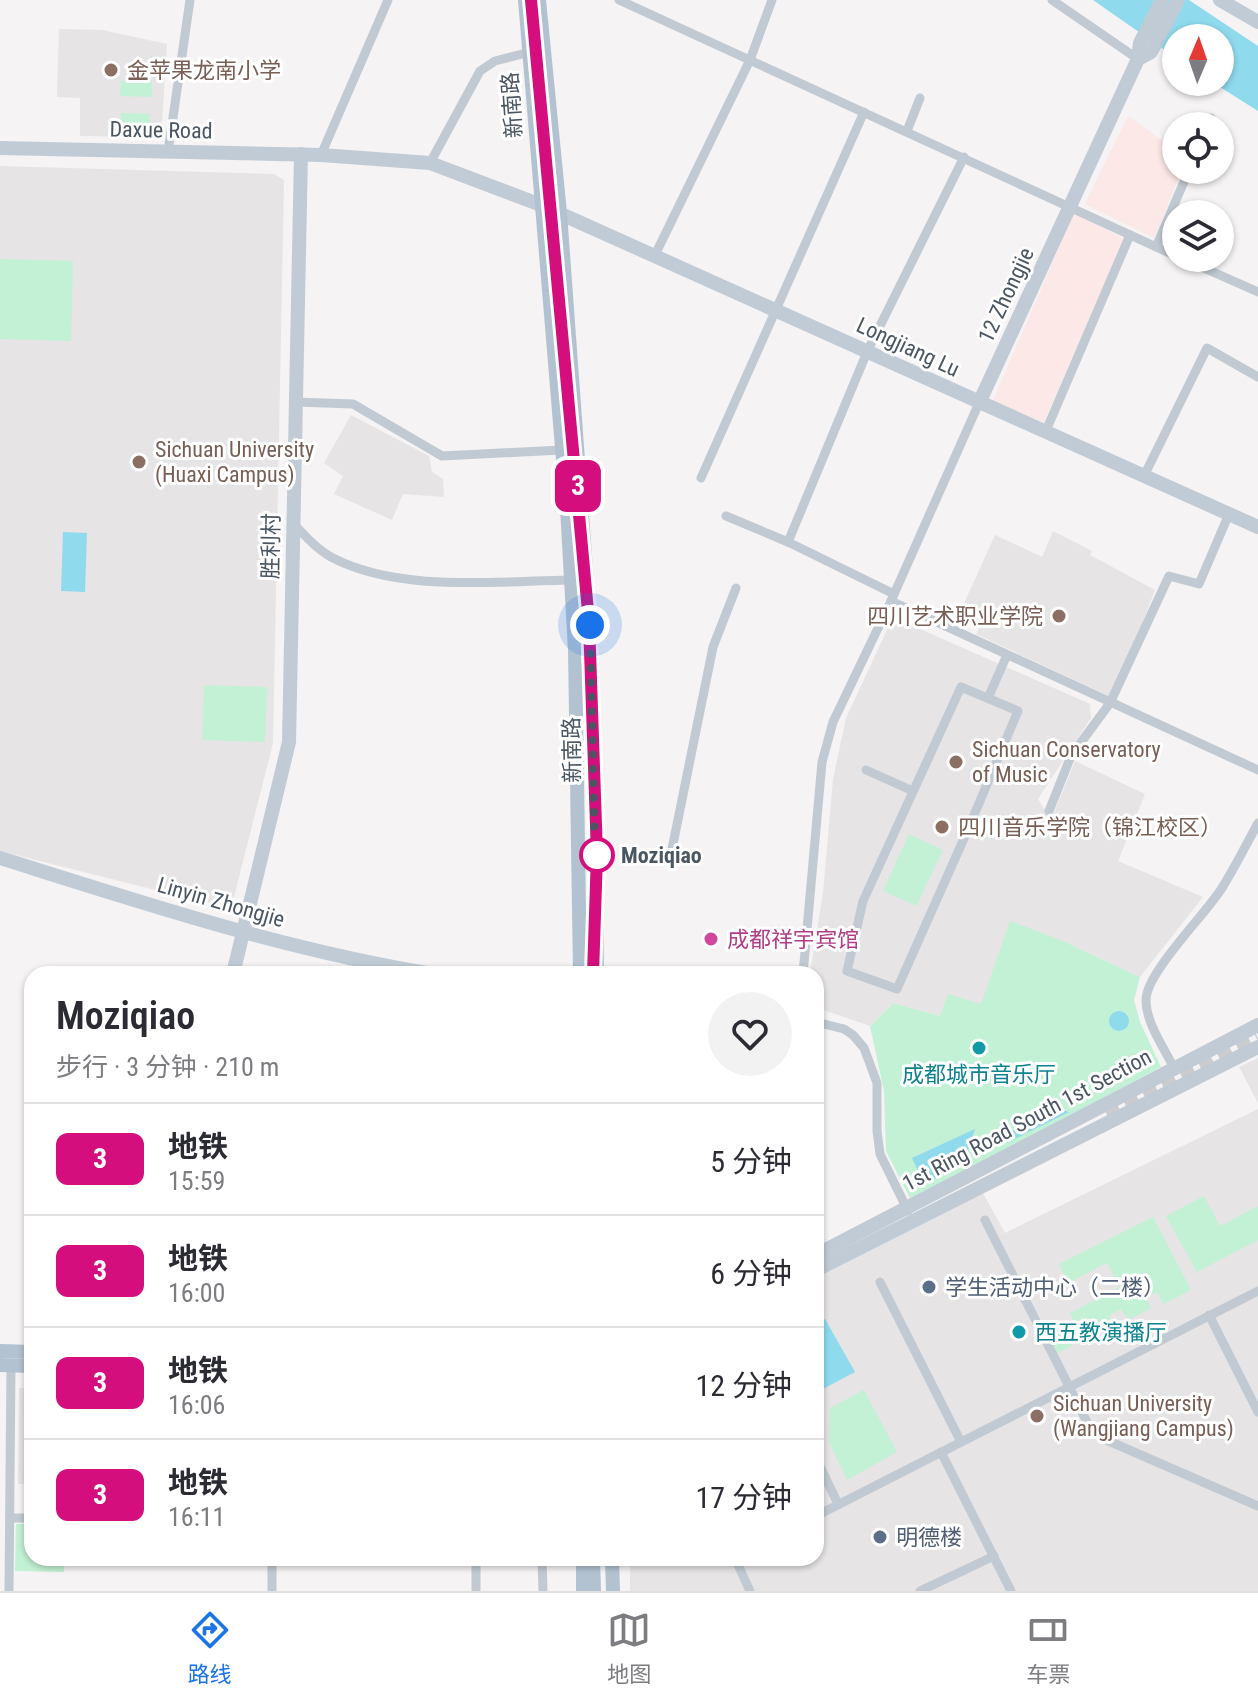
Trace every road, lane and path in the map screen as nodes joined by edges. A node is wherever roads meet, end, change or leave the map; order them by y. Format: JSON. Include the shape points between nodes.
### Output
{"nodes":[{"id":1,"x":190,"y":0,"type":"edge"},
{"id":2,"x":388,"y":0,"type":"edge"},
{"id":3,"x":525,"y":0,"type":"edge"},
{"id":4,"x":539,"y":0,"type":"edge"},
{"id":5,"x":619,"y":0,"type":"edge"},
{"id":6,"x":772,"y":0,"type":"edge"},
{"id":7,"x":1052,"y":0,"type":"edge"},
{"id":8,"x":1162,"y":0,"type":"edge"},
{"id":9,"x":1178,"y":0,"type":"edge"},
{"id":10,"x":1220,"y":0,"type":"edge"},
{"id":11,"x":1232,"y":0,"type":"edge"},
{"id":12,"x":1258,"y":16,"type":"edge"},
{"id":13,"x":1258,"y":22,"type":"edge"},
{"id":14,"x":1143,"y":51,"type":"junction"},
{"id":15,"x":530,"y":52,"type":"junction"},
{"id":16,"x":750,"y":60,"type":"junction"},
{"id":17,"x":920,"y":98,"type":"dead end"},
{"id":18,"x":864,"y":112,"type":"junction"},
{"id":19,"x":907,"y":131,"type":"junction"},
{"id":20,"x":0,"y":148,"type":"edge"},
{"id":21,"x":168,"y":152,"type":"junction"},
{"id":22,"x":301,"y":154,"type":"junction"},
{"id":23,"x":321,"y":155,"type":"junction"},
{"id":24,"x":964,"y":157,"type":"junction"},
{"id":25,"x":430,"y":163,"type":"junction"},
{"id":26,"x":1183,"y":184,"type":"edge"},
{"id":27,"x":541,"y":205,"type":"junction"},
{"id":28,"x":1072,"y":206,"type":"junction"},
{"id":29,"x":560,"y":213,"type":"junction"},
{"id":30,"x":1130,"y":235,"type":"junction"},
{"id":31,"x":1156,"y":247,"type":"junction"},
{"id":32,"x":1162,"y":250,"type":"edge"},
{"id":33,"x":655,"y":255,"type":"junction"},
{"id":34,"x":1213,"y":272,"type":"edge"},
{"id":35,"x":1258,"y":292,"type":"edge"},
{"id":36,"x":775,"y":310,"type":"junction"},
{"id":37,"x":867,"y":352,"type":"junction"},
{"id":38,"x":1258,"y":377,"type":"edge"},
{"id":39,"x":295,"y":402,"type":"junction"},
{"id":40,"x":979,"y":403,"type":"junction"},
{"id":41,"x":1045,"y":433,"type":"junction"},
{"id":42,"x":561,"y":450,"type":"junction"},
{"id":43,"x":1144,"y":476,"type":"junction"},
{"id":44,"x":701,"y":478,"type":"dead end"},
{"id":45,"x":1229,"y":514,"type":"junction"},
{"id":46,"x":726,"y":516,"type":"dead end"},
{"id":47,"x":293,"y":523,"type":"junction"},
{"id":48,"x":1258,"y":527,"type":"edge"},
{"id":49,"x":788,"y":542,"type":"junction"},
{"id":50,"x":571,"y":580,"type":"junction"},
{"id":51,"x":736,"y":588,"type":"dead end"},
{"id":52,"x":892,"y":597,"type":"junction"},
{"id":53,"x":1007,"y":655,"type":"junction"},
{"id":54,"x":988,"y":698,"type":"junction"},
{"id":55,"x":1110,"y":703,"type":"junction"},
{"id":56,"x":866,"y":770,"type":"dead end"},
{"id":57,"x":1258,"y":770,"type":"edge"},
{"id":58,"x":913,"y":791,"type":"junction"},
{"id":59,"x":1049,"y":811,"type":"dead end"},
{"id":60,"x":1258,"y":823,"type":"edge"},
{"id":61,"x":672,"y":849,"type":"dead end"},
{"id":62,"x":0,"y":858,"type":"edge"},
{"id":63,"x":243,"y":933,"type":"junction"},
{"id":64,"x":235,"y":966,"type":"edge"},
{"id":65,"x":383,"y":966,"type":"edge"},
{"id":66,"x":580,"y":966,"type":"edge"},
{"id":67,"x":597,"y":966,"type":"edge"},
{"id":68,"x":804,"y":966,"type":"edge"},
{"id":69,"x":824,"y":1024,"type":"edge"},
{"id":70,"x":1258,"y":1025,"type":"edge"},
{"id":71,"x":1258,"y":1047,"type":"edge"},
{"id":72,"x":1174,"y":1068,"type":"junction"},
{"id":73,"x":910,"y":1215,"type":"junction"},
{"id":74,"x":985,"y":1220,"type":"dead end"},
{"id":75,"x":824,"y":1252,"type":"edge"},
{"id":76,"x":824,"y":1265,"type":"edge"},
{"id":77,"x":880,"y":1282,"type":"dead end"},
{"id":78,"x":1258,"y":1291,"type":"edge"},
{"id":79,"x":1209,"y":1315,"type":"junction"},
{"id":80,"x":0,"y":1351,"type":"edge"},
{"id":81,"x":24,"y":1352,"type":"edge"},
{"id":82,"x":5,"y":1365,"type":"edge"},
{"id":83,"x":1069,"y":1387,"type":"junction"},
{"id":84,"x":1258,"y":1412,"type":"edge"},
{"id":85,"x":961,"y":1442,"type":"junction"},
{"id":86,"x":941,"y":1452,"type":"junction"},
{"id":87,"x":824,"y":1475,"type":"edge"},
{"id":88,"x":838,"y":1504,"type":"junction"},
{"id":89,"x":1258,"y":1506,"type":"edge"},
{"id":90,"x":824,"y":1512,"type":"edge"},
{"id":91,"x":10,"y":1518,"type":"junction"},
{"id":92,"x":24,"y":1518,"type":"edge"},
{"id":93,"x":994,"y":1556,"type":"junction"},
{"id":94,"x":272,"y":1566,"type":"edge"},
{"id":95,"x":476,"y":1566,"type":"edge"},
{"id":96,"x":542,"y":1566,"type":"edge"},
{"id":97,"x":583,"y":1566,"type":"edge"},
{"id":98,"x":593,"y":1566,"type":"edge"},
{"id":99,"x":601,"y":1566,"type":"edge"},
{"id":100,"x":612,"y":1566,"type":"edge"},
{"id":101,"x":739,"y":1566,"type":"edge"},
{"id":102,"x":9,"y":1591,"type":"edge"},
{"id":103,"x":272,"y":1591,"type":"edge"},
{"id":104,"x":476,"y":1591,"type":"edge"},
{"id":105,"x":543,"y":1591,"type":"edge"},
{"id":106,"x":583,"y":1591,"type":"edge"},
{"id":107,"x":594,"y":1591,"type":"edge"},
{"id":108,"x":602,"y":1591,"type":"edge"},
{"id":109,"x":613,"y":1591,"type":"edge"},
{"id":110,"x":750,"y":1591,"type":"edge"},
{"id":111,"x":920,"y":1591,"type":"edge"},
{"id":112,"x":1011,"y":1591,"type":"edge"}],
"edges":[{"from":1,"to":21,"type":"street"},
{"from":2,"to":23,"type":"street"},
{"from":3,"to":15,"type":"main road","name":"新南路"},
{"from":4,"to":29,"type":"main road","name":"新南路"},
{"from":5,"to":16,"type":"street"},
{"from":6,"to":16,"type":"street"},
{"from":7,"to":14,"type":"street"},
{"from":8,"to":14,"type":"street"},
{"from":9,"to":14,"type":"street"},
{"from":10,"to":13,"type":"street"},
{"from":11,"to":12,"type":"street"},
{"from":14,"to":28,"type":"street","name":"12 Zhongjie"},
{"from":15,"to":25,"type":"street","via":[[495,61],[480,71]]},
{"from":15,"to":27,"type":"main road","name":"新南路"},
{"from":16,"to":18,"type":"street"},
{"from":16,"to":33,"type":"street"},
{"from":17,"to":19,"type":"street"},
{"from":18,"to":19,"type":"street"},
{"from":18,"to":36,"type":"street"},
{"from":19,"to":24,"type":"street"},
{"from":20,"to":21,"type":"street","name":"Daxue Road"},
{"from":21,"to":22,"type":"street","name":"Daxue Road"},
{"from":22,"to":23,"type":"street","name":"Daxue Road"},
{"from":22,"to":39,"type":"street","name":"胜利村"},
{"from":23,"to":25,"type":"street","name":"Daxue Road"},
{"from":24,"to":28,"type":"street"},
{"from":24,"to":37,"type":"street"},
{"from":25,"to":27,"type":"street","name":"Longjiang Lu"},
{"from":26,"to":31,"type":"street"},
{"from":27,"to":29,"type":"street","name":"Longjiang Lu"},
{"from":27,"to":42,"type":"main road","name":"新南路"},
{"from":28,"to":30,"type":"street"},
{"from":28,"to":40,"type":"street","name":"12 Zhongjie"},
{"from":29,"to":33,"type":"street","name":"Longjiang Lu"},
{"from":29,"to":67,"type":"main road","name":"新南路","via":[[592,652]]},
{"from":30,"to":31,"type":"street"},
{"from":30,"to":41,"type":"street"},
{"from":31,"to":32,"type":"street"},
{"from":33,"to":36,"type":"street","name":"Longjiang Lu"},
{"from":34,"to":35,"type":"street"},
{"from":36,"to":37,"type":"street","name":"Longjiang Lu"},
{"from":36,"to":44,"type":"street"},
{"from":37,"to":40,"type":"street","name":"Longjiang Lu"},
{"from":37,"to":49,"type":"street"},
{"from":38,"to":43,"type":"street","via":[[1207,348]]},
{"from":39,"to":42,"type":"street","via":[[353,404],[442,456]]},
{"from":39,"to":47,"type":"street","name":"胜利村"},
{"from":40,"to":41,"type":"street","name":"Longjiang Lu"},
{"from":40,"to":52,"type":"street"},
{"from":41,"to":43,"type":"street","name":"Longjiang Lu"},
{"from":42,"to":50,"type":"main road","name":"新南路"},
{"from":43,"to":45,"type":"street","name":"Longjiang Lu"},
{"from":45,"to":48,"type":"street","name":"Longjiang Lu"},
{"from":45,"to":55,"type":"street","via":[[1199,584],[1169,576]]},
{"from":46,"to":49,"type":"street"},
{"from":47,"to":50,"type":"street","via":[[334,559],[376,573],[430,581]]},
{"from":47,"to":63,"type":"street","name":"胜利村","via":[[289,742]]},
{"from":49,"to":52,"type":"street"},
{"from":50,"to":66,"type":"main road","name":"新南路"},
{"from":51,"to":61,"type":"street","via":[[713,647]]},
{"from":52,"to":53,"type":"street"},
{"from":52,"to":68,"type":"street","via":[[833,722],[822,762]]},
{"from":53,"to":54,"type":"street"},
{"from":53,"to":55,"type":"street"},
{"from":54,"to":58,"type":"street","via":[[961,687]]},
{"from":54,"to":58,"type":"street","via":[[1018,711],[897,989],[847,971],[863,901]]},
{"from":55,"to":57,"type":"street"},
{"from":55,"to":59,"type":"street","via":[[1071,756]]},
{"from":56,"to":58,"type":"street"},
{"from":60,"to":72,"type":"street","via":[[1221,889],[1147,990],[1150,1020]]},
{"from":62,"to":63,"type":"street","name":"Linyin Zhongjie"},
{"from":63,"to":64,"type":"street","name":"胜利村"},
{"from":63,"to":65,"type":"street","name":"Linyin Zhongjie"},
{"from":69,"to":73,"type":"street","via":[[844,1029],[864,1048],[877,1083],[880,1154]]},
{"from":70,"to":72,"type":"street","name":"1st Ring Road South 1st Section"},
{"from":71,"to":73,"type":"street","name":"1st Ring Road South 1st Section"},
{"from":72,"to":73,"type":"street","name":"1st Ring Road South 1st Section"},
{"from":73,"to":75,"type":"street","name":"1st Ring Road South 1st Section"},
{"from":73,"to":76,"type":"street","name":"1st Ring Road South 1st Section"},
{"from":74,"to":83,"type":"street"},
{"from":77,"to":85,"type":"street"},
{"from":78,"to":79,"type":"street"},
{"from":79,"to":83,"type":"street"},
{"from":79,"to":84,"type":"street"},
{"from":80,"to":81,"type":"main road"},
{"from":82,"to":91,"type":"street"},
{"from":83,"to":85,"type":"street"},
{"from":83,"to":89,"type":"street","via":[[1090,1428],[1104,1439]]},
{"from":85,"to":86,"type":"street"},
{"from":86,"to":88,"type":"street"},
{"from":86,"to":93,"type":"street"},
{"from":87,"to":88,"type":"street"},
{"from":88,"to":90,"type":"street"},
{"from":91,"to":92,"type":"street"},
{"from":91,"to":102,"type":"street"},
{"from":93,"to":111,"type":"street"},
{"from":93,"to":112,"type":"street"},
{"from":94,"to":103,"type":"street"},
{"from":95,"to":104,"type":"street"},
{"from":96,"to":105,"type":"street"},
{"from":97,"to":106,"type":"main road"},
{"from":98,"to":107,"type":"main road"},
{"from":99,"to":108,"type":"main road"},
{"from":100,"to":109,"type":"main road"},
{"from":101,"to":110,"type":"street"}]}
